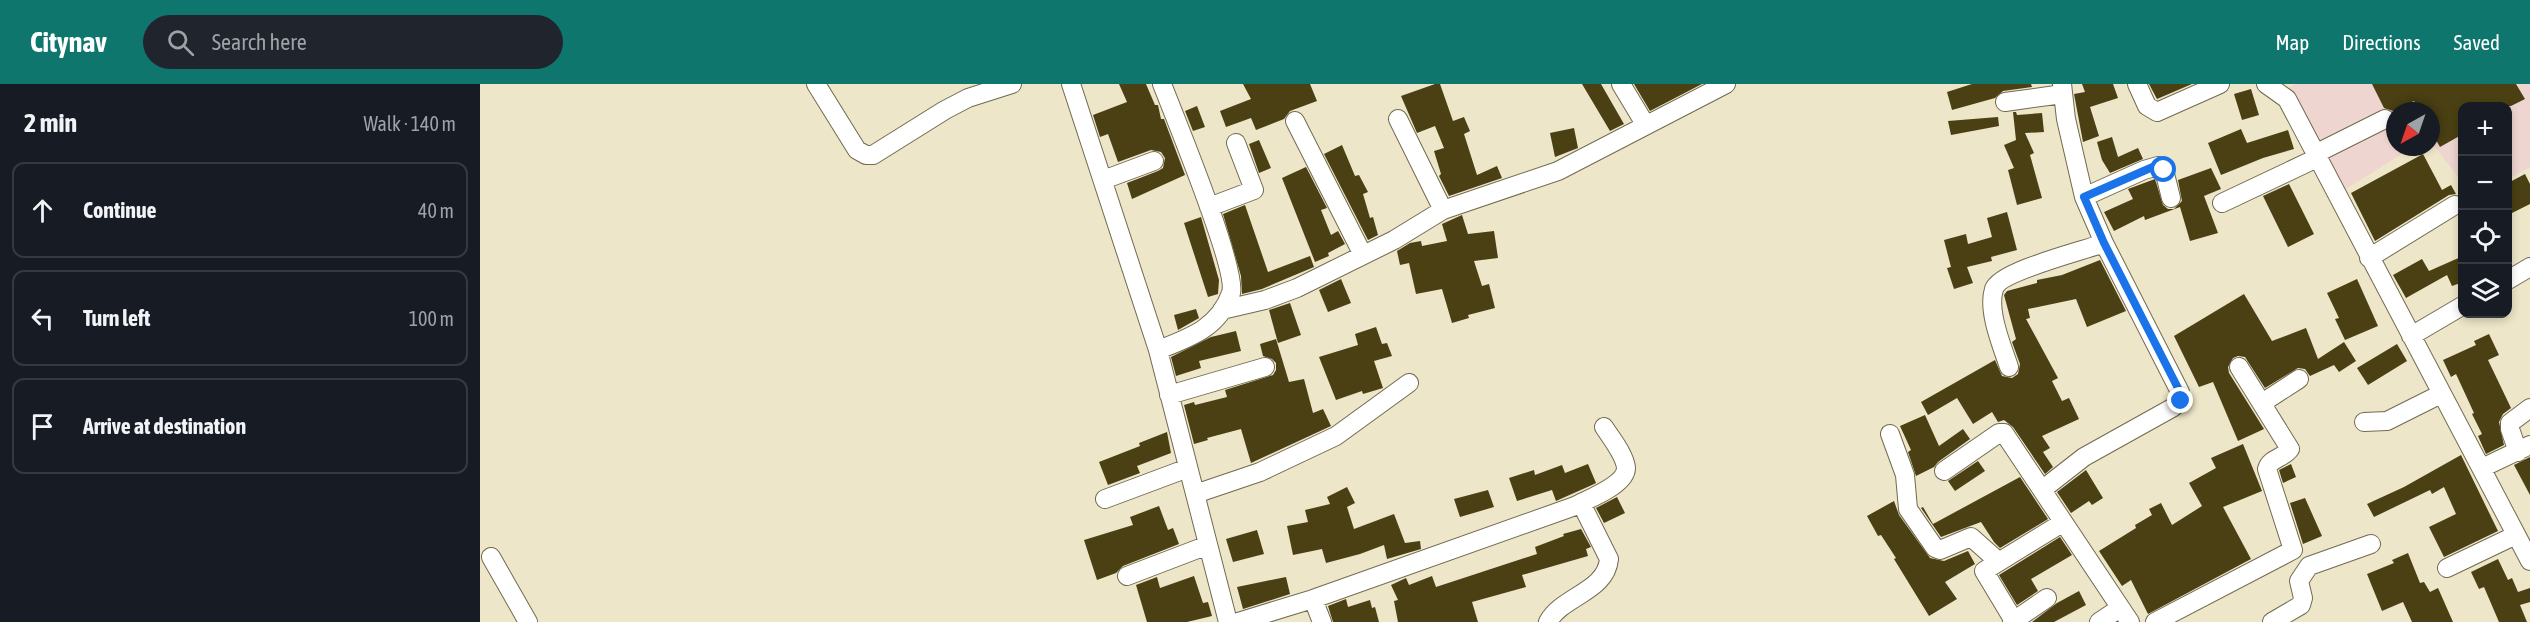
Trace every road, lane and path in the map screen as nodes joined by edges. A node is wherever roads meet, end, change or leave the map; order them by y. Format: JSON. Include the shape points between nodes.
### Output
{"nodes":[{"id":1,"x":816,"y":84,"type":"edge"},
{"id":2,"x":1012,"y":84,"type":"edge"},
{"id":3,"x":1071,"y":84,"type":"edge"},
{"id":4,"x":1162,"y":84,"type":"edge"},
{"id":5,"x":1621,"y":84,"type":"edge"},
{"id":6,"x":1726,"y":84,"type":"edge"},
{"id":7,"x":2137,"y":84,"type":"edge"},
{"id":8,"x":2220,"y":84,"type":"edge"},
{"id":9,"x":2266,"y":84,"type":"edge"},
{"id":10,"x":2062,"y":89,"type":"edge"},
{"id":11,"x":964,"y":91,"type":"edge"},
{"id":12,"x":2005,"y":102,"type":"dead end"},
{"id":13,"x":1398,"y":119,"type":"dead end"},
{"id":14,"x":2385,"y":119,"type":"dead end"},
{"id":15,"x":1295,"y":121,"type":"dead end"},
{"id":16,"x":1645,"y":124,"type":"junction"},
{"id":17,"x":1236,"y":143,"type":"dead end"},
{"id":18,"x":2316,"y":156,"type":"junction"},
{"id":19,"x":1154,"y":161,"type":"dead end"},
{"id":20,"x":1103,"y":180,"type":"junction"},
{"id":21,"x":2084,"y":197,"type":"junction"},
{"id":22,"x":2171,"y":198,"type":"dead end"},
{"id":23,"x":2222,"y":203,"type":"dead end"},
{"id":24,"x":2455,"y":205,"type":"dead end"},
{"id":25,"x":1209,"y":207,"type":"junction"},
{"id":26,"x":1443,"y":210,"type":"junction"},
{"id":27,"x":2104,"y":243,"type":"junction"},
{"id":28,"x":1362,"y":255,"type":"junction"},
{"id":29,"x":2369,"y":258,"type":"junction"},
{"id":30,"x":2530,"y":267,"type":"edge"},
{"id":31,"x":2512,"y":278,"type":"edge"},
{"id":32,"x":2458,"y":309,"type":"edge"},
{"id":33,"x":1222,"y":310,"type":"junction"},
{"id":34,"x":2410,"y":336,"type":"junction"},
{"id":35,"x":1158,"y":350,"type":"junction"},
{"id":36,"x":1265,"y":367,"type":"dead end"},
{"id":37,"x":2009,"y":367,"type":"dead end"},
{"id":38,"x":2239,"y":367,"type":"dead end"},
{"id":39,"x":2299,"y":379,"type":"dead end"},
{"id":40,"x":1409,"y":383,"type":"dead end"},
{"id":41,"x":2441,"y":394,"type":"junction"},
{"id":42,"x":1169,"y":395,"type":"junction"},
{"id":43,"x":2262,"y":403,"type":"junction"},
{"id":44,"x":2530,"y":408,"type":"edge"},
{"id":45,"x":2364,"y":422,"type":"dead end"},
{"id":46,"x":1604,"y":427,"type":"dead end"},
{"id":47,"x":1890,"y":434,"type":"dead end"},
{"id":48,"x":2524,"y":448,"type":"edge"},
{"id":49,"x":1188,"y":468,"type":"junction"},
{"id":50,"x":2482,"y":468,"type":"junction"},
{"id":51,"x":1944,"y":471,"type":"dead end"},
{"id":52,"x":2043,"y":489,"type":"junction"},
{"id":53,"x":1195,"y":494,"type":"junction"},
{"id":54,"x":1105,"y":499,"type":"dead end"},
{"id":55,"x":1581,"y":503,"type":"junction"},
{"id":56,"x":2062,"y":523,"type":"junction"},
{"id":57,"x":2516,"y":535,"type":"junction"},
{"id":58,"x":2371,"y":544,"type":"dead end"},
{"id":59,"x":1208,"y":545,"type":"junction"},
{"id":60,"x":491,"y":557,"type":"dead end"},
{"id":61,"x":1998,"y":561,"type":"junction"},
{"id":62,"x":2530,"y":561,"type":"edge"},
{"id":63,"x":2447,"y":568,"type":"dead end"},
{"id":64,"x":1127,"y":576,"type":"dead end"},
{"id":65,"x":2047,"y":598,"type":"dead end"},
{"id":66,"x":1313,"y":599,"type":"junction"},
{"id":67,"x":2125,"y":615,"type":"edge"},
{"id":68,"x":2013,"y":621,"type":"edge"},
{"id":69,"x":528,"y":622,"type":"edge"},
{"id":70,"x":1228,"y":622,"type":"edge"},
{"id":71,"x":1238,"y":622,"type":"edge"},
{"id":72,"x":1322,"y":622,"type":"edge"},
{"id":73,"x":1548,"y":622,"type":"edge"},
{"id":74,"x":2099,"y":622,"type":"edge"},
{"id":75,"x":2156,"y":622,"type":"edge"},
{"id":76,"x":2272,"y":622,"type":"edge"}],
"edges":[{"from":1,"to":11,"type":"street","via":[[857,150],[866,155],[873,155],[945,110]]},
{"from":2,"to":11,"type":"street"},
{"from":3,"to":20,"type":"street"},
{"from":4,"to":25,"type":"street"},
{"from":5,"to":16,"type":"street"},
{"from":6,"to":16,"type":"street"},
{"from":7,"to":8,"type":"street","via":[[2147,106],[2157,112]]},
{"from":9,"to":18,"type":"street","via":[[2287,99]]},
{"from":10,"to":12,"type":"street"},
{"from":10,"to":21,"type":"street"},
{"from":13,"to":26,"type":"street"},
{"from":14,"to":18,"type":"street"},
{"from":15,"to":28,"type":"street"},
{"from":16,"to":26,"type":"street","via":[[1558,171]]},
{"from":17,"to":25,"type":"street","via":[[1254,190]]},
{"from":18,"to":23,"type":"street"},
{"from":18,"to":29,"type":"street"},
{"from":19,"to":20,"type":"street"},
{"from":20,"to":35,"type":"street"},
{"from":21,"to":22,"type":"street","via":[[2158,166],[2164,170]]},
{"from":21,"to":27,"type":"street"},
{"from":24,"to":29,"type":"street"},
{"from":25,"to":33,"type":"street","via":[[1232,284]]},
{"from":26,"to":28,"type":"street"},
{"from":27,"to":37,"type":"street","via":[[2031,266],[1996,285],[1994,322]]},
{"from":27,"to":52,"type":"street","via":[[2180,392],[2181,401],[2085,457]]},
{"from":28,"to":33,"type":"street","via":[[1297,288]]},
{"from":29,"to":34,"type":"street"},
{"from":30,"to":31,"type":"street"},
{"from":32,"to":34,"type":"street"},
{"from":33,"to":35,"type":"street","via":[[1206,329]]},
{"from":34,"to":41,"type":"street"},
{"from":35,"to":42,"type":"street"},
{"from":36,"to":42,"type":"street"},
{"from":38,"to":43,"type":"street"},
{"from":39,"to":43,"type":"street"},
{"from":40,"to":53,"type":"street","via":[[1336,436],[1260,472]]},
{"from":41,"to":45,"type":"street","via":[[2387,421]]},
{"from":41,"to":50,"type":"street"},
{"from":42,"to":49,"type":"street"},
{"from":43,"to":75,"type":"street","via":[[2289,449],[2269,463],[2267,469],[2293,550]]},
{"from":44,"to":48,"type":"street","via":[[2510,423]]},
{"from":46,"to":55,"type":"street","via":[[1626,471],[1616,485]]},
{"from":47,"to":61,"type":"street","via":[[1905,475],[1908,509],[1934,547],[1940,550],[1971,537]]},
{"from":48,"to":50,"type":"street"},
{"from":49,"to":53,"type":"street"},
{"from":49,"to":54,"type":"street"},
{"from":50,"to":57,"type":"street"},
{"from":51,"to":52,"type":"street","via":[[1998,433],[2004,433]]},
{"from":52,"to":56,"type":"street"},
{"from":53,"to":59,"type":"street"},
{"from":55,"to":66,"type":"street"},
{"from":55,"to":73,"type":"street","via":[[1609,559],[1608,568],[1598,582],[1561,607]]},
{"from":56,"to":61,"type":"street"},
{"from":56,"to":67,"type":"street"},
{"from":57,"to":62,"type":"street"},
{"from":57,"to":63,"type":"street"},
{"from":58,"to":76,"type":"street","via":[[2309,566],[2299,581],[2301,605]]},
{"from":59,"to":64,"type":"street"},
{"from":59,"to":70,"type":"street"},
{"from":60,"to":69,"type":"street"},
{"from":61,"to":68,"type":"street","via":[[1986,569],[1985,575]]},
{"from":65,"to":68,"type":"street"},
{"from":66,"to":71,"type":"street"},
{"from":66,"to":72,"type":"street"},
{"from":67,"to":74,"type":"street"}]}
